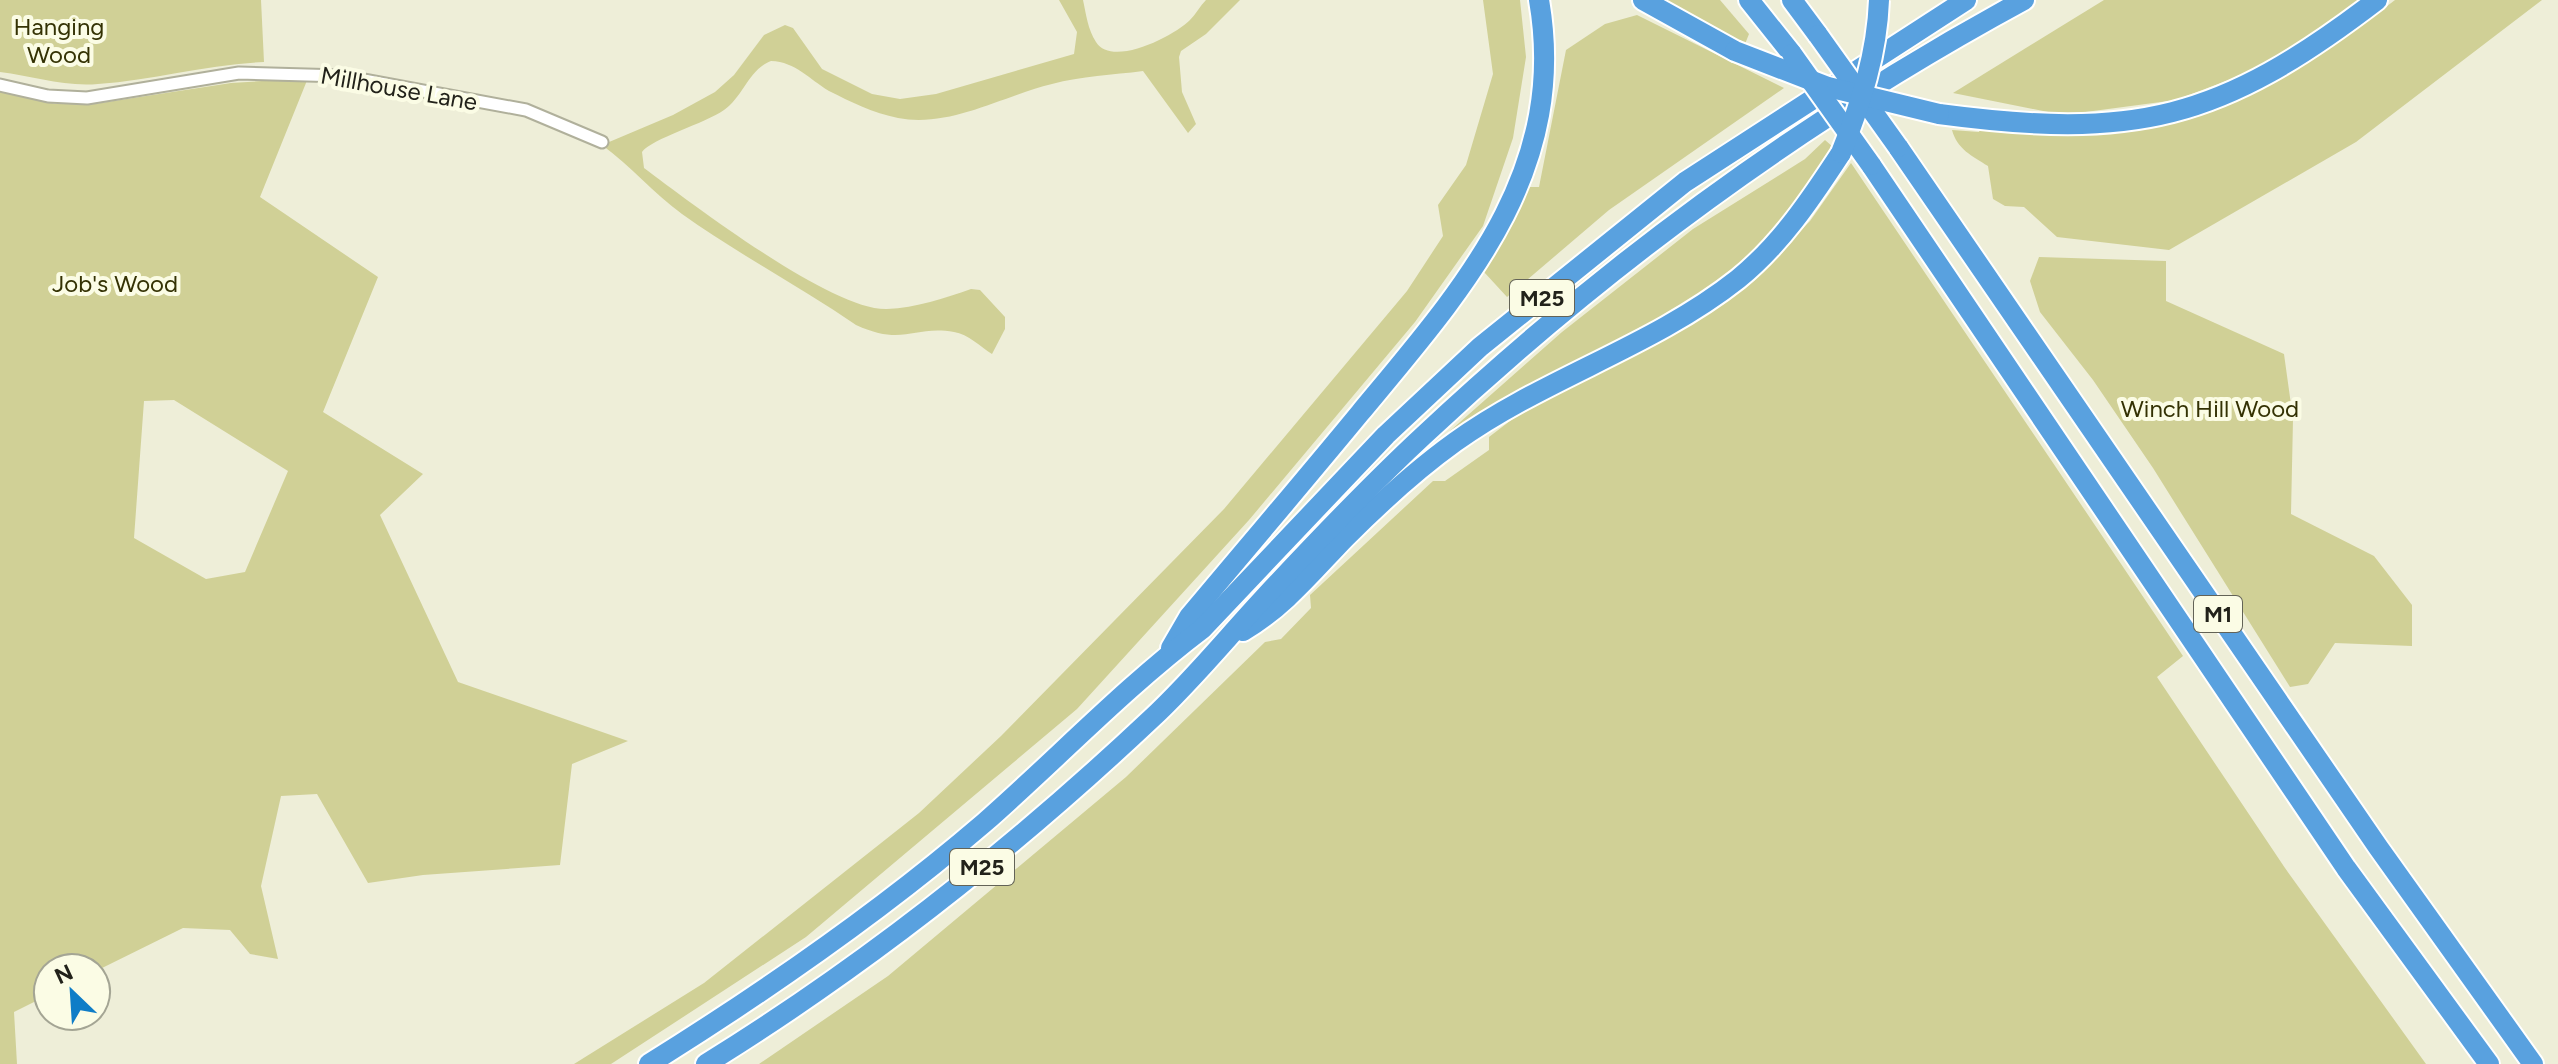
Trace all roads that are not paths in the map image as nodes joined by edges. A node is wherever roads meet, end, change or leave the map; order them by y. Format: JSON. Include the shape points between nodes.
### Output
{"nodes":[{"id":1,"x":1539,"y":0,"type":"edge"},
{"id":2,"x":1643,"y":0,"type":"edge"},
{"id":3,"x":1749,"y":0,"type":"edge"},
{"id":4,"x":1792,"y":0,"type":"edge"},
{"id":5,"x":1879,"y":0,"type":"edge"},
{"id":6,"x":1966,"y":0,"type":"edge"},
{"id":7,"x":2024,"y":0,"type":"edge"},
{"id":8,"x":2377,"y":0,"type":"edge"},
{"id":9,"x":0,"y":85,"type":"edge"},
{"id":10,"x":602,"y":142,"type":"dead end"},
{"id":11,"x":1231,"y":637,"type":"junction"},
{"id":12,"x":1167,"y":655,"type":"junction"},
{"id":13,"x":649,"y":1064,"type":"edge"},
{"id":14,"x":706,"y":1064,"type":"edge"},
{"id":15,"x":2489,"y":1064,"type":"edge"},
{"id":16,"x":2533,"y":1064,"type":"edge"}],
"edges":[{"from":1,"to":12,"type":"highway","via":[[1544,75],[1537,129],[1523,178],[1479,265],[1189,617]]},
{"from":2,"to":8,"type":"highway","bridge":true,"via":[[1735,51],[1842,91],[1939,114],[2068,127],[2172,114],[2231,93],[2268,75]]},
{"from":3,"to":15,"type":"highway","number":"M1","bridge":true,"via":[[1871,165],[2329,844]]},
{"from":4,"to":16,"type":"highway","number":"M1","bridge":true},
{"from":5,"to":11,"type":"highway","bridge":true,"via":[[1870,66],[1841,153],[1797,221],[1739,278],[1677,321],[1535,392],[1454,443],[1372,511],[1268,617]]},
{"from":6,"to":12,"type":"highway","number":"M25","via":[[1685,182],[1480,347],[1386,435],[1202,629]]},
{"from":7,"to":11,"type":"highway","number":"M25","via":[[1826,117],[1604,278],[1422,437]]},
{"from":9,"to":10,"type":"street","name":"Millhouse Lane","via":[[87,98],[239,73],[353,77],[526,110]]},
{"from":11,"to":14,"type":"highway","number":"M25","via":[[1153,718],[967,881],[870,954]]},
{"from":12,"to":13,"type":"highway","number":"M25","via":[[984,822],[836,941]]}]}
